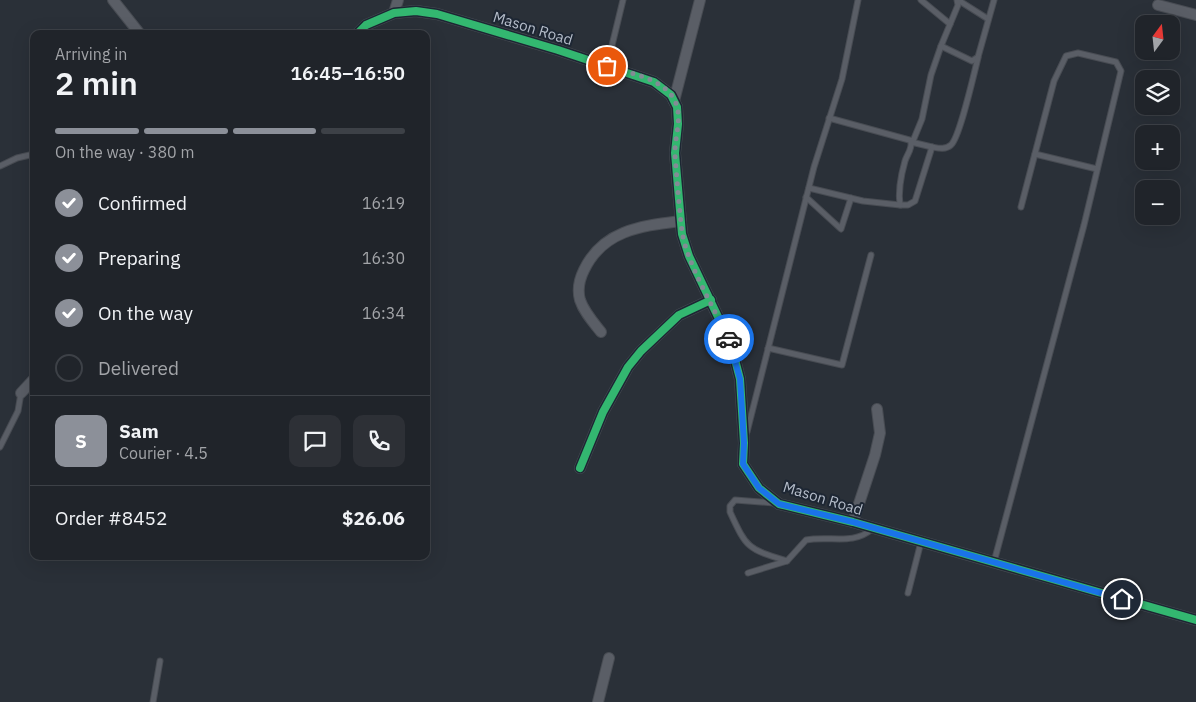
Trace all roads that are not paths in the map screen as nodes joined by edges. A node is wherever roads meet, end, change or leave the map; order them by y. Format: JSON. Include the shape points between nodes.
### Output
{"nodes":[{"id":1,"x":113,"y":0,"type":"edge"},
{"id":2,"x":398,"y":0,"type":"edge"},
{"id":3,"x":624,"y":0,"type":"edge"},
{"id":4,"x":700,"y":0,"type":"edge"},
{"id":5,"x":858,"y":0,"type":"edge"},
{"id":6,"x":921,"y":0,"type":"edge"},
{"id":7,"x":958,"y":0,"type":"edge"},
{"id":8,"x":994,"y":0,"type":"edge"},
{"id":9,"x":1158,"y":5,"type":"dead end"},
{"id":10,"x":394,"y":13,"type":"junction"},
{"id":11,"x":1196,"y":15,"type":"edge"},
{"id":12,"x":988,"y":20,"type":"junction"},
{"id":13,"x":950,"y":24,"type":"junction"},
{"id":14,"x":137,"y":30,"type":"edge"},
{"id":15,"x":361,"y":30,"type":"edge"},
{"id":16,"x":941,"y":46,"type":"junction"},
{"id":17,"x":978,"y":57,"type":"junction"},
{"id":18,"x":607,"y":66,"type":"junction"},
{"id":19,"x":674,"y":101,"type":"junction"},
{"id":20,"x":829,"y":118,"type":"junction"},
{"id":21,"x":911,"y":142,"type":"junction"},
{"id":22,"x":932,"y":147,"type":"junction"},
{"id":23,"x":1035,"y":154,"type":"junction"},
{"id":24,"x":30,"y":155,"type":"edge"},
{"id":25,"x":0,"y":166,"type":"edge"},
{"id":26,"x":1097,"y":169,"type":"junction"},
{"id":27,"x":809,"y":188,"type":"junction"},
{"id":28,"x":806,"y":197,"type":"junction"},
{"id":29,"x":851,"y":198,"type":"junction"},
{"id":30,"x":900,"y":205,"type":"junction"},
{"id":31,"x":1021,"y":208,"type":"dead end"},
{"id":32,"x":681,"y":221,"type":"junction"},
{"id":33,"x":871,"y":255,"type":"dead end"},
{"id":34,"x":711,"y":300,"type":"junction"},
{"id":35,"x":601,"y":332,"type":"dead end"},
{"id":36,"x":768,"y":348,"type":"junction"},
{"id":37,"x":30,"y":384,"type":"edge"},
{"id":38,"x":21,"y":394,"type":"joint"},
{"id":39,"x":877,"y":409,"type":"dead end"},
{"id":40,"x":744,"y":443,"type":"junction"},
{"id":41,"x":0,"y":446,"type":"edge"},
{"id":42,"x":580,"y":468,"type":"dead end"},
{"id":43,"x":779,"y":504,"type":"junction"},
{"id":44,"x":853,"y":522,"type":"junction"},
{"id":45,"x":872,"y":529,"type":"junction"},
{"id":46,"x":921,"y":541,"type":"junction"},
{"id":47,"x":787,"y":560,"type":"junction"},
{"id":48,"x":994,"y":562,"type":"junction"},
{"id":49,"x":748,"y":573,"type":"dead end"},
{"id":50,"x":908,"y":593,"type":"dead end"},
{"id":51,"x":1196,"y":620,"type":"edge"},
{"id":52,"x":609,"y":658,"type":"dead end"},
{"id":53,"x":160,"y":661,"type":"dead end"},
{"id":54,"x":153,"y":702,"type":"edge"},
{"id":55,"x":598,"y":702,"type":"edge"}],
"edges":[{"from":1,"to":14,"type":"street"},
{"from":2,"to":10,"type":"street"},
{"from":3,"to":18,"type":"lane"},
{"from":4,"to":19,"type":"street"},
{"from":5,"to":20,"type":"lane","via":[[842,79]]},
{"from":6,"to":13,"type":"lane"},
{"from":7,"to":12,"type":"lane"},
{"from":7,"to":13,"type":"lane"},
{"from":8,"to":12,"type":"lane"},
{"from":9,"to":11,"type":"street"},
{"from":10,"to":15,"type":"street","name":"Mason Road"},
{"from":10,"to":18,"type":"street","name":"Mason Road","via":[[437,14]]},
{"from":12,"to":17,"type":"lane"},
{"from":13,"to":16,"type":"lane"},
{"from":16,"to":17,"type":"lane","via":[[972,61]]},
{"from":16,"to":21,"type":"lane","via":[[930,75],[920,124]]},
{"from":17,"to":22,"type":"lane","via":[[952,144],[944,148]]},
{"from":18,"to":19,"type":"street","name":"Mason Road","via":[[654,82]]},
{"from":19,"to":32,"type":"street","name":"Mason Road","via":[[678,124],[675,153]]},
{"from":20,"to":21,"type":"lane"},
{"from":20,"to":27,"type":"lane"},
{"from":21,"to":22,"type":"lane"},
{"from":21,"to":30,"type":"lane","via":[[912,148],[905,159]]},
{"from":22,"to":30,"type":"lane","via":[[915,201]]},
{"from":23,"to":26,"type":"lane"},
{"from":23,"to":26,"type":"lane","via":[[1054,81],[1066,56],[1078,53],[1116,62],[1121,72]]},
{"from":23,"to":31,"type":"lane"},
{"from":24,"to":25,"type":"lane"},
{"from":26,"to":48,"type":"lane"},
{"from":27,"to":28,"type":"lane"},
{"from":27,"to":29,"type":"lane"},
{"from":28,"to":29,"type":"lane","via":[[841,229]]},
{"from":28,"to":36,"type":"lane"},
{"from":29,"to":30,"type":"lane"},
{"from":32,"to":34,"type":"street","name":"Mason Road","via":[[689,256]]},
{"from":32,"to":35,"type":"street","via":[[644,225],[620,234],[603,245],[588,261],[580,278],[580,302]]},
{"from":33,"to":36,"type":"lane","via":[[842,365]]},
{"from":34,"to":40,"type":"street","name":"Mason Road","via":[[731,344],[738,370]]},
{"from":34,"to":42,"type":"street","via":[[678,314],[628,367],[603,412]]},
{"from":36,"to":40,"type":"lane"},
{"from":37,"to":38,"type":"street"},
{"from":38,"to":41,"type":"lane","via":[[18,411]]},
{"from":39,"to":44,"type":"street","via":[[880,433]]},
{"from":40,"to":43,"type":"street","name":"Mason Road","via":[[743,464],[759,488]]},
{"from":43,"to":44,"type":"street","name":"Mason Road"},
{"from":43,"to":47,"type":"lane","via":[[739,499],[732,502],[730,512],[748,545]]},
{"from":44,"to":45,"type":"street","name":"Mason Road"},
{"from":45,"to":46,"type":"street","name":"Mason Road"},
{"from":45,"to":47,"type":"lane","via":[[849,540],[806,540]]},
{"from":46,"to":48,"type":"street","name":"Mason Road"},
{"from":46,"to":50,"type":"lane"},
{"from":47,"to":49,"type":"lane"},
{"from":48,"to":51,"type":"street","name":"Mason Road"},
{"from":52,"to":55,"type":"street"},
{"from":53,"to":54,"type":"lane"}]}
